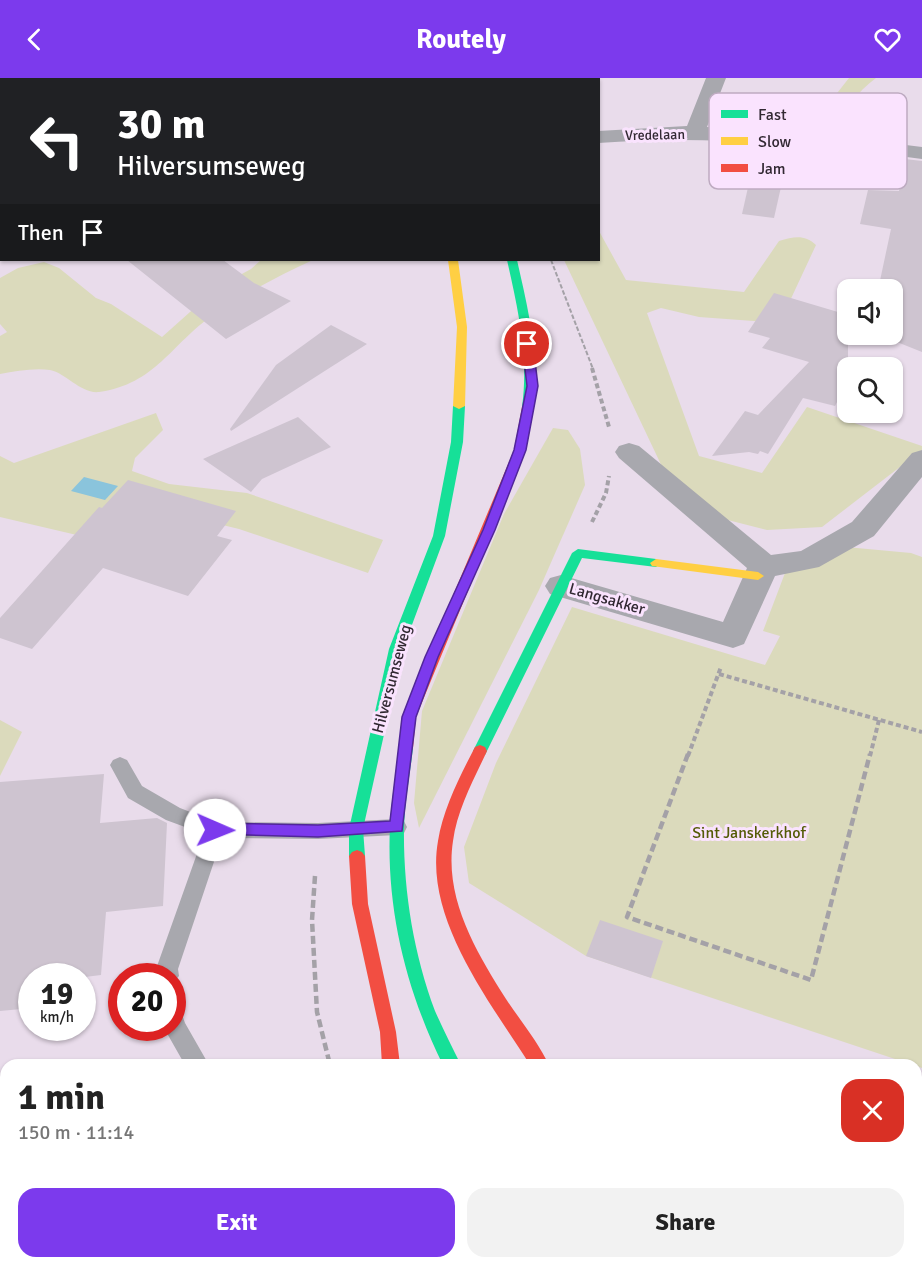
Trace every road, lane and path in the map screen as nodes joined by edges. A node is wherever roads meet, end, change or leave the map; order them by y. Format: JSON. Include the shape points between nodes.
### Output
{"nodes":[{"id":1,"x":716,"y":78,"type":"edge"},
{"id":2,"x":710,"y":93,"type":"edge"},
{"id":3,"x":709,"y":96,"type":"edge"},
{"id":4,"x":694,"y":134,"type":"junction"},
{"id":5,"x":604,"y":135,"type":"edge"},
{"id":6,"x":709,"y":135,"type":"edge"},
{"id":7,"x":907,"y":151,"type":"edge"},
{"id":8,"x":922,"y":153,"type":"edge"},
{"id":9,"x":453,"y":261,"type":"edge"},
{"id":10,"x":512,"y":261,"type":"edge"},
{"id":11,"x":551,"y":261,"type":"edge"},
{"id":12,"x":609,"y":428,"type":"dead end"},
{"id":13,"x":922,"y":459,"type":"edge"},
{"id":14,"x":619,"y":462,"type":"joint"},
{"id":15,"x":578,"y":553,"type":"junction"},
{"id":16,"x":762,"y":571,"type":"junction"},
{"id":17,"x":561,"y":586,"type":"junction"},
{"id":18,"x":723,"y":664,"type":"dead end"},
{"id":19,"x":719,"y":674,"type":"junction"},
{"id":20,"x":879,"y":720,"type":"junction"},
{"id":21,"x":922,"y":732,"type":"edge"},
{"id":22,"x":120,"y":765,"type":"dead end"},
{"id":23,"x":397,"y":827,"type":"junction"},
{"id":24,"x":356,"y":829,"type":"junction"},
{"id":25,"x":215,"y":830,"type":"junction"},
{"id":26,"x":169,"y":963,"type":"edge"},
{"id":27,"x":317,"y":1012,"type":"dead end"},
{"id":28,"x":183,"y":1041,"type":"edge"},
{"id":29,"x":194,"y":1059,"type":"edge"},
{"id":30,"x":329,"y":1059,"type":"edge"},
{"id":31,"x":390,"y":1059,"type":"edge"},
{"id":32,"x":449,"y":1059,"type":"edge"},
{"id":33,"x":536,"y":1059,"type":"edge"}],
"edges":[{"from":1,"to":2,"type":"street","name":"Vredelaan"},
{"from":3,"to":4,"type":"street","name":"Vredelaan"},
{"from":4,"to":5,"type":"street","name":"Vredelaan"},
{"from":4,"to":6,"type":"street","name":"Vredelaan"},
{"from":7,"to":8,"type":"street","name":"Vredelaan"},
{"from":9,"to":24,"type":"main road","name":"Hilversumseweg","via":[[462,327],[457,442],[439,536],[396,649]]},
{"from":10,"to":23,"type":"main road","name":"Hilversumseweg","via":[[525,322],[532,386],[520,450],[409,717]]},
{"from":11,"to":12,"type":"path","via":[[593,369]]},
{"from":13,"to":16,"type":"street","via":[[863,529],[808,561]]},
{"from":14,"to":15,"type":"path"},
{"from":14,"to":16,"type":"street"},
{"from":15,"to":16,"type":"main road"},
{"from":15,"to":17,"type":"main road","name":"Langsakker"},
{"from":16,"to":17,"type":"street","name":"Langsakker","via":[[733,636]]},
{"from":17,"to":33,"type":"main road","via":[[466,779],[445,843],[445,888],[460,936]]},
{"from":18,"to":19,"type":"path"},
{"from":19,"to":20,"type":"path"},
{"from":19,"to":20,"type":"path","via":[[627,917],[811,980]]},
{"from":20,"to":21,"type":"path"},
{"from":22,"to":25,"type":"lane","via":[[135,792],[173,814]]},
{"from":23,"to":24,"type":"lane"},
{"from":23,"to":32,"type":"main road","name":"Hilversumseweg","via":[[404,927],[415,976]]},
{"from":24,"to":25,"type":"lane"},
{"from":24,"to":31,"type":"main road","name":"Hilversumseweg","via":[[360,904],[388,1032]]},
{"from":25,"to":26,"type":"lane"},
{"from":27,"to":30,"type":"path"},
{"from":28,"to":29,"type":"lane"}]}
